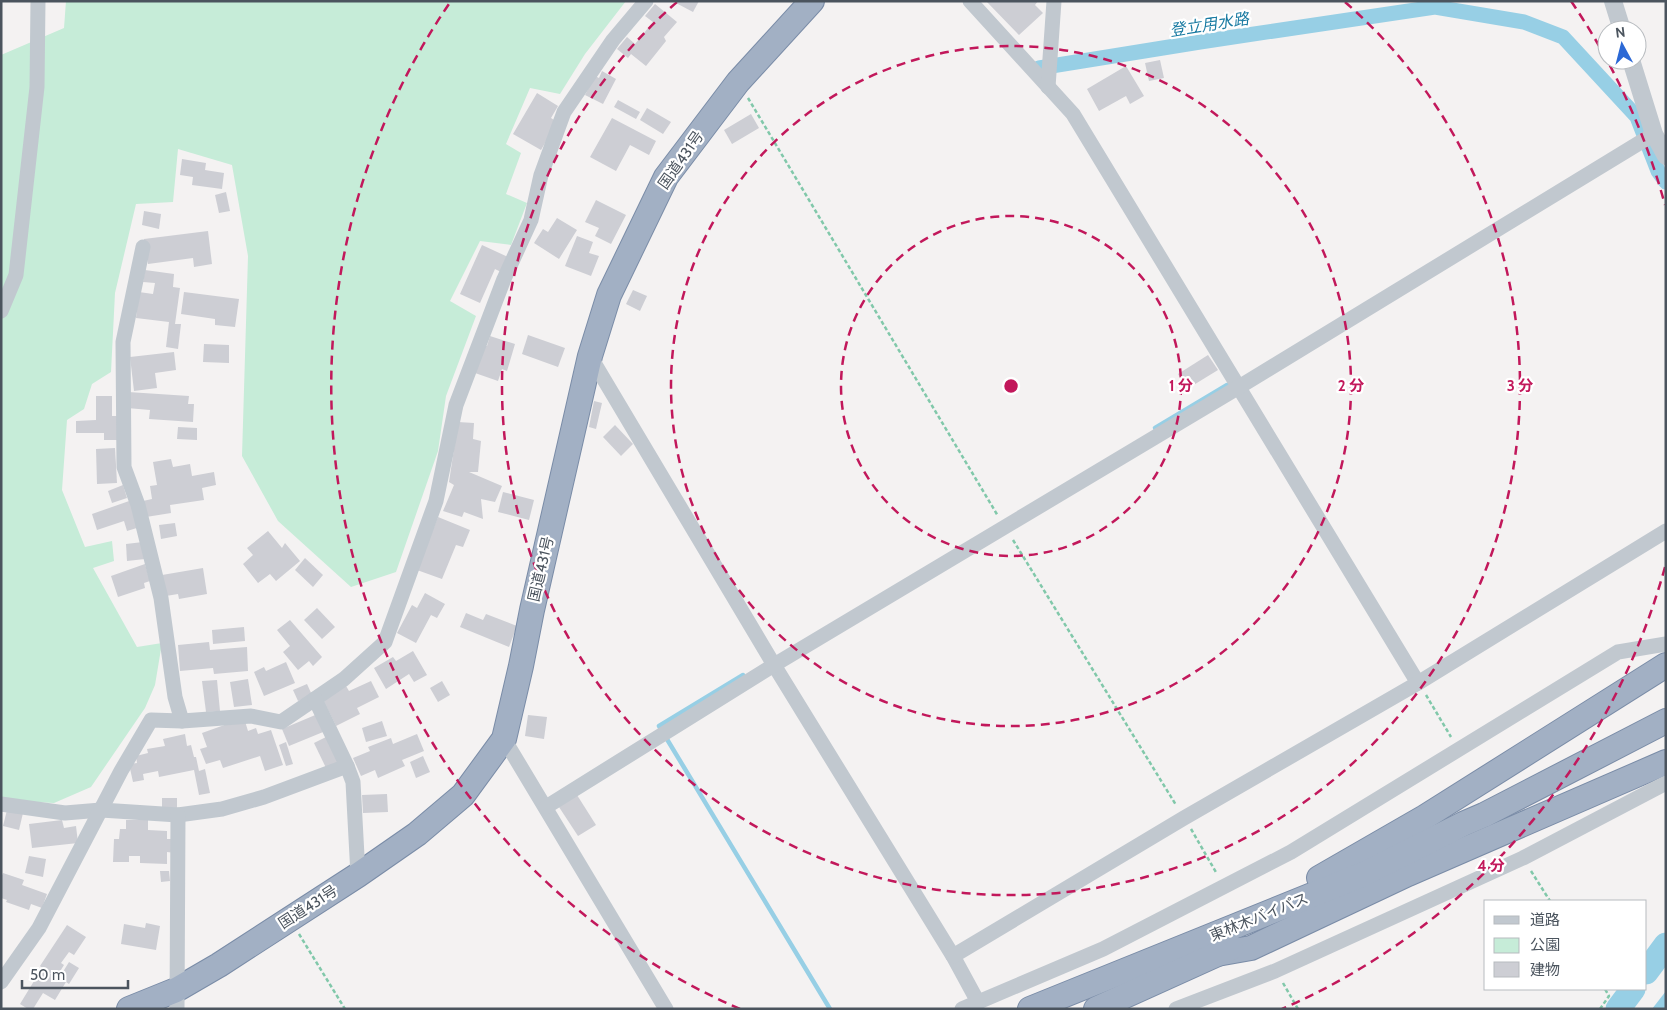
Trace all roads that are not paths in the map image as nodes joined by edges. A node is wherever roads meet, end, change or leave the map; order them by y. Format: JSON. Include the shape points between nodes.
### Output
{"nodes":[{"id":1,"x":38,"y":1,"type":"edge"},
{"id":2,"x":646,"y":1,"type":"edge"},
{"id":3,"x":812,"y":1,"type":"edge"},
{"id":4,"x":970,"y":1,"type":"edge"},
{"id":5,"x":1054,"y":1,"type":"edge"},
{"id":6,"x":1613,"y":1,"type":"edge"},
{"id":7,"x":1619,"y":20,"type":"edge"},
{"id":8,"x":1634,"y":70,"type":"edge"},
{"id":9,"x":1048,"y":87,"type":"junction"},
{"id":10,"x":1654,"y":134,"type":"junction"},
{"id":11,"x":1666,"y":156,"type":"edge"},
{"id":12,"x":143,"y":247,"type":"dead end"},
{"id":13,"x":1,"y":311,"type":"edge"},
{"id":14,"x":590,"y":356,"type":"junction"},
{"id":15,"x":1239,"y":387,"type":"junction"},
{"id":16,"x":1666,"y":531,"type":"edge"},
{"id":17,"x":1666,"y":644,"type":"edge"},
{"id":18,"x":774,"y":665,"type":"junction"},
{"id":19,"x":1666,"y":666,"type":"edge"},
{"id":20,"x":1418,"y":683,"type":"junction"},
{"id":21,"x":315,"y":699,"type":"junction"},
{"id":22,"x":182,"y":721,"type":"junction"},
{"id":23,"x":1666,"y":721,"type":"edge"},
{"id":24,"x":504,"y":739,"type":"junction"},
{"id":25,"x":1666,"y":762,"type":"edge"},
{"id":26,"x":347,"y":766,"type":"junction"},
{"id":27,"x":1666,"y":783,"type":"edge"},
{"id":28,"x":1,"y":804,"type":"edge"},
{"id":29,"x":546,"y":807,"type":"junction"},
{"id":30,"x":101,"y":810,"type":"junction"},
{"id":31,"x":178,"y":815,"type":"junction"},
{"id":32,"x":1484,"y":815,"type":"junction"},
{"id":33,"x":358,"y":875,"type":"junction"},
{"id":34,"x":1217,"y":954,"type":"junction"},
{"id":35,"x":953,"y":956,"type":"junction"},
{"id":36,"x":1160,"y":957,"type":"junction"},
{"id":37,"x":1,"y":982,"type":"edge"},
{"id":38,"x":177,"y":999,"type":"edge"},
{"id":39,"x":978,"y":1002,"type":"junction"},
{"id":40,"x":129,"y":1009,"type":"edge"},
{"id":41,"x":666,"y":1009,"type":"edge"},
{"id":42,"x":962,"y":1009,"type":"edge"},
{"id":43,"x":1030,"y":1009,"type":"edge"},
{"id":44,"x":1096,"y":1009,"type":"edge"},
{"id":45,"x":1176,"y":1009,"type":"edge"}],
"edges":[{"from":1,"to":13,"type":"street","via":[[37,87],[16,274]]},
{"from":2,"to":21,"type":"street","via":[[613,40],[564,112],[541,175],[531,220],[504,279],[456,404],[436,501],[385,642],[344,679]]},
{"from":3,"to":14,"type":"highway","name":"国道431号","via":[[738,82],[666,177],[609,295]]},
{"from":4,"to":9,"type":"street"},
{"from":5,"to":9,"type":"street"},
{"from":6,"to":7,"type":"street"},
{"from":8,"to":10,"type":"street"},
{"from":9,"to":15,"type":"street","via":[[1073,114]]},
{"from":10,"to":11,"type":"street"},
{"from":10,"to":15,"type":"street"},
{"from":12,"to":22,"type":"street","via":[[123,342],[124,467],[138,505],[158,589],[175,697]]},
{"from":14,"to":18,"type":"street"},
{"from":14,"to":24,"type":"highway","name":"国道431号"},
{"from":15,"to":18,"type":"street"},
{"from":15,"to":20,"type":"street"},
{"from":16,"to":20,"type":"street"},
{"from":17,"to":39,"type":"street","via":[[1618,652],[1292,852],[1103,949]]},
{"from":18,"to":29,"type":"street"},
{"from":18,"to":35,"type":"street"},
{"from":19,"to":36,"type":"highway","via":[[1359,856],[1266,907]]},
{"from":20,"to":35,"type":"street"},
{"from":21,"to":22,"type":"street","via":[[281,722],[251,716]]},
{"from":21,"to":26,"type":"street"},
{"from":22,"to":30,"type":"street","via":[[151,720]]},
{"from":23,"to":32,"type":"highway","name":"東林木バイパス"},
{"from":24,"to":29,"type":"street"},
{"from":24,"to":33,"type":"highway","name":"国道431号","via":[[463,795],[417,834]]},
{"from":25,"to":34,"type":"highway","via":[[1408,874],[1251,948]]},
{"from":26,"to":31,"type":"street","via":[[264,797],[222,809]]},
{"from":26,"to":33,"type":"street","via":[[353,782]]},
{"from":27,"to":45,"type":"street","via":[[1522,858],[1275,971]]},
{"from":28,"to":30,"type":"street","via":[[65,813]]},
{"from":29,"to":41,"type":"street"},
{"from":30,"to":31,"type":"street"},
{"from":30,"to":37,"type":"street","via":[[40,928]]},
{"from":31,"to":38,"type":"street"},
{"from":32,"to":34,"type":"highway","name":"東林木バイパス","via":[[1367,883]]},
{"from":32,"to":36,"type":"highway","name":"東林木バイパス","via":[[1364,874]]},
{"from":33,"to":38,"type":"highway","name":"国道431号","via":[[219,965]]},
{"from":34,"to":44,"type":"highway","name":"東林木バイパス"},
{"from":35,"to":39,"type":"street"},
{"from":36,"to":43,"type":"highway","name":"東林木バイパス"},
{"from":38,"to":40,"type":"highway","name":"国道431号"},
{"from":39,"to":42,"type":"street"}]}
